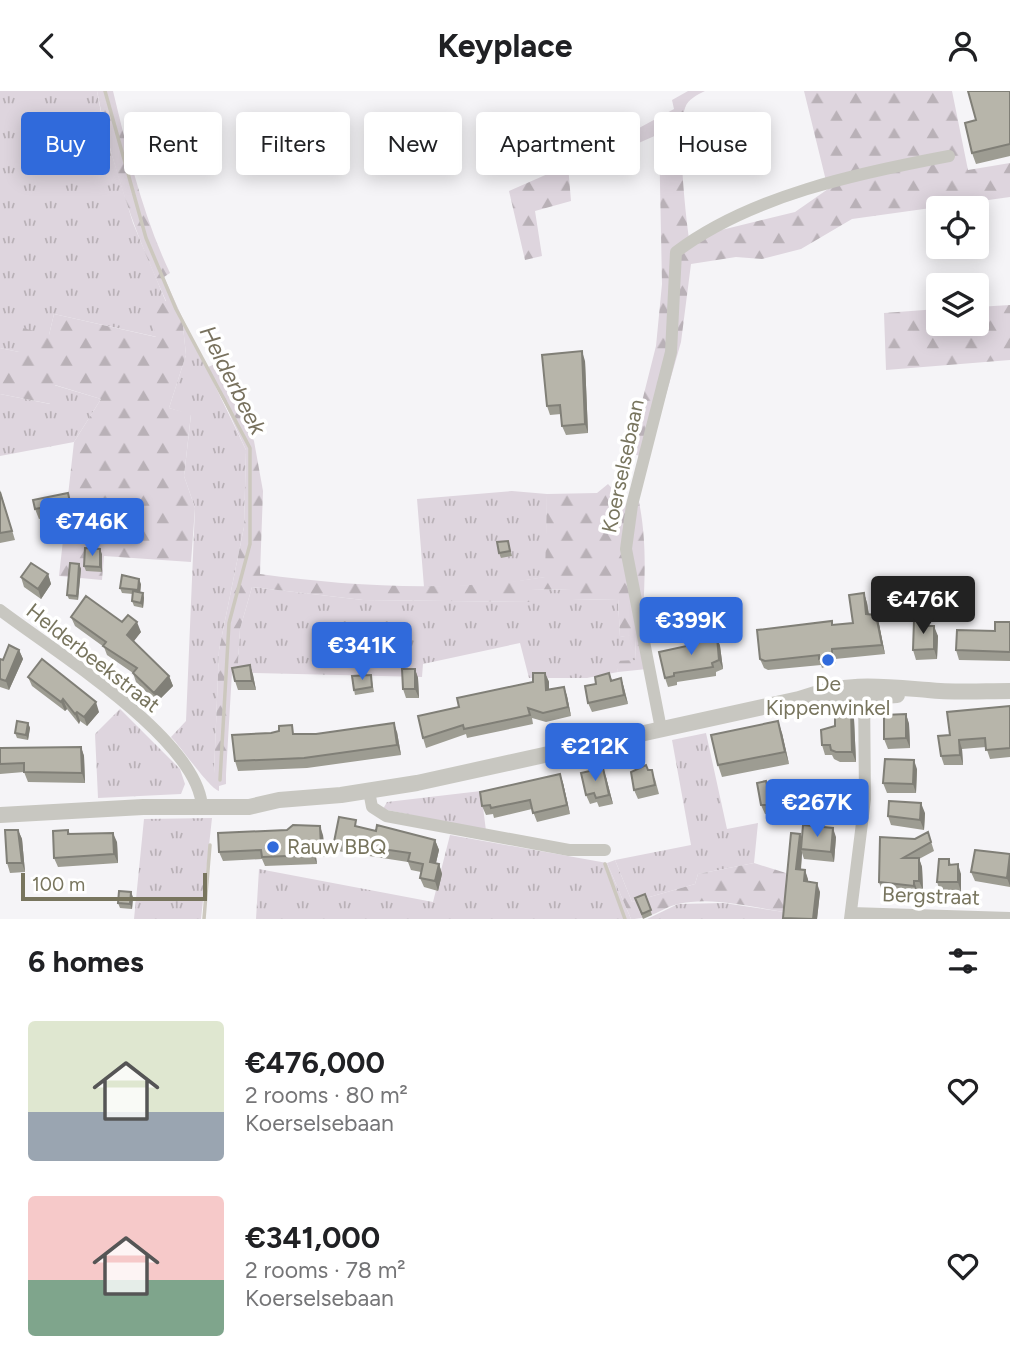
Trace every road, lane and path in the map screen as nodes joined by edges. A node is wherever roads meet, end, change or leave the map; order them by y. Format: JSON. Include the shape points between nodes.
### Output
{"nodes":[{"id":1,"x":949,"y":156,"type":"dead end"},
{"id":2,"x":0,"y":610,"type":"edge"},
{"id":3,"x":864,"y":691,"type":"junction"},
{"id":4,"x":1010,"y":691,"type":"edge"},
{"id":5,"x":661,"y":729,"type":"junction"},
{"id":6,"x":369,"y":791,"type":"junction"},
{"id":7,"x":202,"y":803,"type":"junction"},
{"id":8,"x":0,"y":815,"type":"edge"},
{"id":9,"x":605,"y":851,"type":"dead end"},
{"id":10,"x":851,"y":916,"type":"edge"},
{"id":11,"x":1010,"y":918,"type":"edge"}],
"edges":[{"from":1,"to":5,"type":"street","name":"Koerselsebaan","via":[[874,170],[765,205],[704,231],[676,252],[671,352],[632,505],[626,549]]},
{"from":2,"to":7,"type":"street","name":"Helderbeekstraat","via":[[127,705],[193,774]]},
{"from":3,"to":4,"type":"street","via":[[898,685]]},
{"from":3,"to":5,"type":"street","via":[[826,690]]},
{"from":3,"to":10,"type":"street","via":[[864,799]]},
{"from":5,"to":6,"type":"street"},
{"from":6,"to":7,"type":"street","via":[[279,800],[250,796]]},
{"from":6,"to":9,"type":"street","via":[[372,807],[386,816],[569,850]]},
{"from":7,"to":8,"type":"street","via":[[157,802],[143,807]]},
{"from":10,"to":11,"type":"street","name":"Bergstraat"}]}
